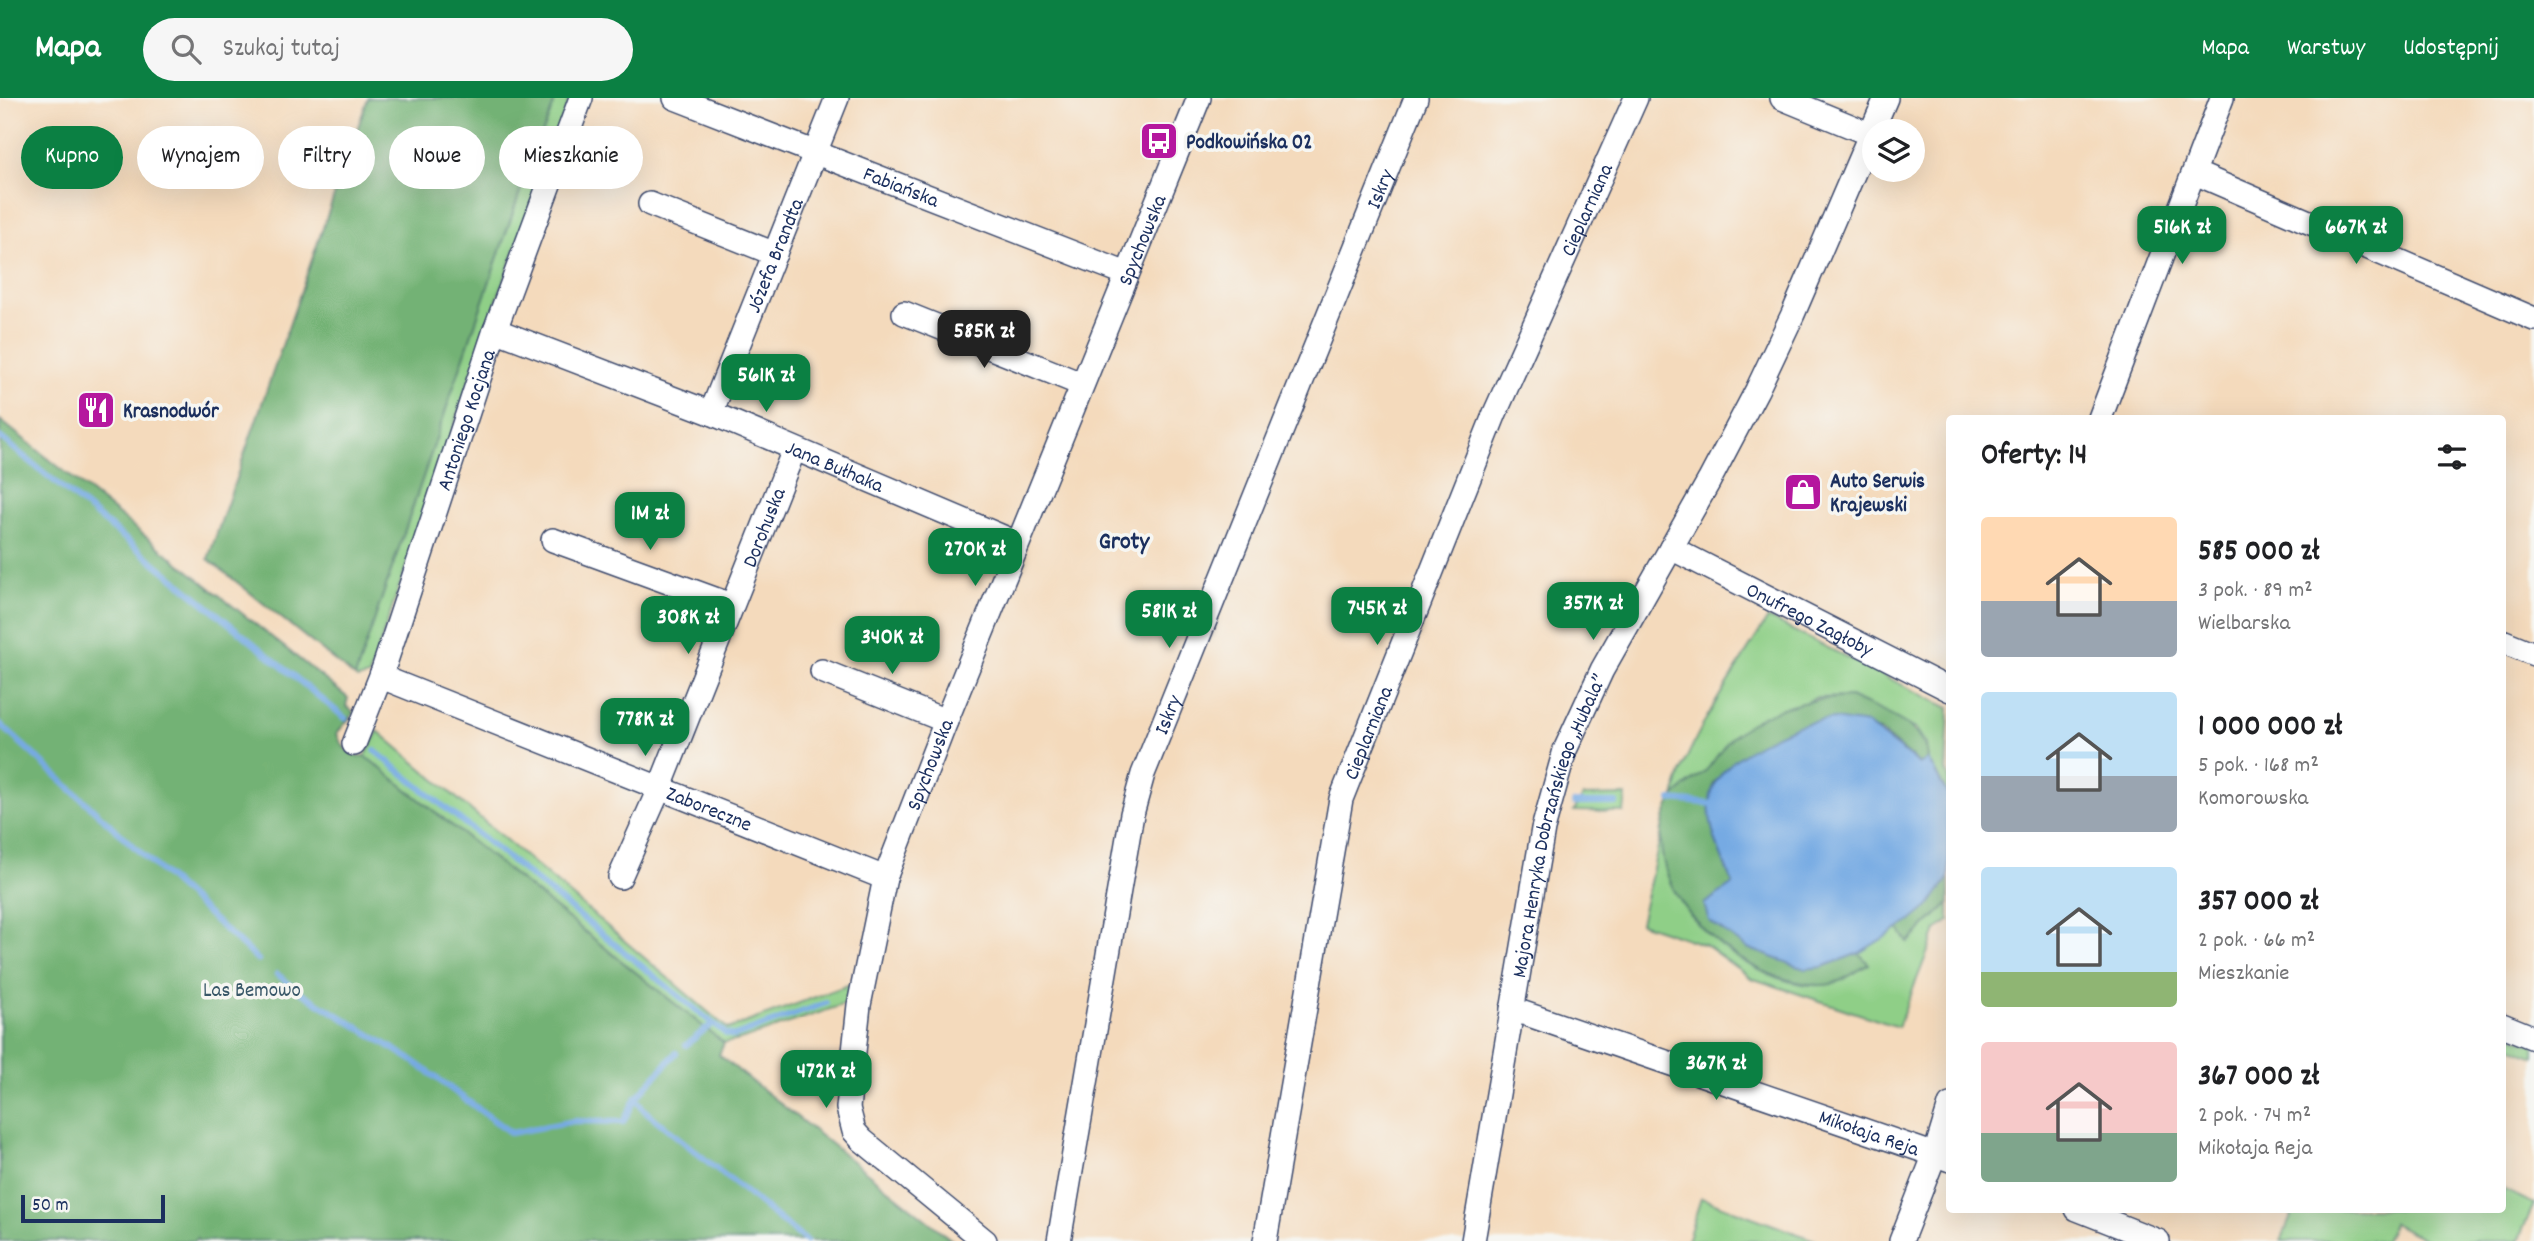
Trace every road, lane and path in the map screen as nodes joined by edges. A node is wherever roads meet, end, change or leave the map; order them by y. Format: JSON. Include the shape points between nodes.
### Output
{"nodes":[{"id":1,"x":581,"y":98,"type":"edge"},
{"id":2,"x":675,"y":98,"type":"edge"},
{"id":3,"x":837,"y":98,"type":"edge"},
{"id":4,"x":1199,"y":98,"type":"edge"},
{"id":5,"x":1416,"y":98,"type":"edge"},
{"id":6,"x":1636,"y":98,"type":"edge"},
{"id":7,"x":1782,"y":98,"type":"edge"},
{"id":8,"x":1886,"y":98,"type":"edge"},
{"id":9,"x":2222,"y":98,"type":"edge"},
{"id":10,"x":1878,"y":119,"type":"edge"},
{"id":11,"x":1862,"y":131,"type":"edge"},
{"id":12,"x":815,"y":153,"type":"junction"},
{"id":13,"x":1862,"y":157,"type":"edge"},
{"id":14,"x":2195,"y":173,"type":"junction"},
{"id":15,"x":650,"y":204,"type":"dead end"},
{"id":16,"x":775,"y":254,"type":"junction"},
{"id":17,"x":1127,"y":274,"type":"junction"},
{"id":18,"x":904,"y":313,"type":"dead end"},
{"id":19,"x":2534,"y":319,"type":"edge"},
{"id":20,"x":495,"y":330,"type":"junction"},
{"id":21,"x":1081,"y":384,"type":"junction"},
{"id":22,"x":711,"y":413,"type":"junction"},
{"id":23,"x":2101,"y":415,"type":"edge"},
{"id":24,"x":794,"y":450,"type":"junction"},
{"id":25,"x":553,"y":540,"type":"dead end"},
{"id":26,"x":1017,"y":543,"type":"junction"},
{"id":27,"x":1671,"y":548,"type":"junction"},
{"id":28,"x":731,"y":605,"type":"junction"},
{"id":29,"x":2506,"y":643,"type":"edge"},
{"id":30,"x":2534,"y":654,"type":"edge"},
{"id":31,"x":822,"y":671,"type":"dead end"},
{"id":32,"x":382,"y":673,"type":"junction"},
{"id":33,"x":1946,"y":688,"type":"edge"},
{"id":34,"x":946,"y":721,"type":"junction"},
{"id":35,"x":354,"y":744,"type":"dead end"},
{"id":36,"x":660,"y":788,"type":"junction"},
{"id":37,"x":620,"y":877,"type":"dead end"},
{"id":38,"x":885,"y":878,"type":"junction"},
{"id":39,"x":1512,"y":1009,"type":"junction"},
{"id":40,"x":2506,"y":1027,"type":"edge"},
{"id":41,"x":2534,"y":1038,"type":"edge"},
{"id":42,"x":1946,"y":1131,"type":"edge"},
{"id":43,"x":1942,"y":1157,"type":"edge"},
{"id":44,"x":2087,"y":1213,"type":"edge"},
{"id":45,"x":985,"y":1241,"type":"edge"},
{"id":46,"x":1059,"y":1241,"type":"edge"},
{"id":47,"x":1265,"y":1241,"type":"edge"},
{"id":48,"x":1472,"y":1241,"type":"edge"},
{"id":49,"x":1901,"y":1241,"type":"edge"},
{"id":50,"x":2158,"y":1241,"type":"edge"}],
"edges":[{"from":1,"to":20,"type":"street","name":"Antoniego Kocjana"},
{"from":2,"to":12,"type":"street","name":"Fabiańska"},
{"from":3,"to":12,"type":"street","name":"Józefa Brandta"},
{"from":4,"to":17,"type":"street","name":"Spychowska"},
{"from":5,"to":46,"type":"street","name":"Iskry","via":[[1143,774],[1132,814]]},
{"from":6,"to":47,"type":"street","name":"Cieplarniana","via":[[1495,413],[1341,799]]},
{"from":7,"to":11,"type":"street"},
{"from":8,"to":10,"type":"street","name":"Majora Henryka Dobrzańskiego „Hubala”"},
{"from":9,"to":14,"type":"street"},
{"from":12,"to":16,"type":"street","name":"Józefa Brandta"},
{"from":12,"to":17,"type":"street","name":"Fabiańska"},
{"from":13,"to":27,"type":"street","name":"Majora Henryka Dobrzańskiego „Hubala”","via":[[1756,390]]},
{"from":14,"to":19,"type":"street"},
{"from":14,"to":23,"type":"street"},
{"from":15,"to":16,"type":"street"},
{"from":16,"to":22,"type":"street","name":"Józefa Brandta"},
{"from":17,"to":21,"type":"street","name":"Spychowska"},
{"from":18,"to":21,"type":"street"},
{"from":20,"to":22,"type":"street","name":"Jana Bułhaka"},
{"from":20,"to":32,"type":"street","name":"Antoniego Kocjana"},
{"from":21,"to":26,"type":"street","name":"Spychowska"},
{"from":22,"to":24,"type":"street","name":"Jana Bułhaka"},
{"from":24,"to":26,"type":"street","name":"Jana Bułhaka"},
{"from":24,"to":28,"type":"street","name":"Dorohuska"},
{"from":25,"to":28,"type":"street"},
{"from":26,"to":34,"type":"street","name":"Spychowska"},
{"from":27,"to":33,"type":"street","name":"Onufrego Zagłoby"},
{"from":27,"to":39,"type":"street","name":"Majora Henryka Dobrzańskiego „Hubala”","via":[[1602,670],[1565,750],[1543,829]]},
{"from":28,"to":36,"type":"street","name":"Dorohuska"},
{"from":29,"to":30,"type":"street"},
{"from":31,"to":34,"type":"street"},
{"from":32,"to":35,"type":"street","name":"Antoniego Kocjana"},
{"from":32,"to":36,"type":"street","name":"Zaboreczne","via":[[389,680]]},
{"from":34,"to":38,"type":"street","name":"Spychowska"},
{"from":36,"to":37,"type":"street","name":"Dorohuska"},
{"from":36,"to":38,"type":"street","name":"Zaboreczne"},
{"from":38,"to":45,"type":"street","name":"Spychowska","via":[[862,992],[848,1119],[853,1131]]},
{"from":39,"to":43,"type":"street","name":"Mikołaja Reja"},
{"from":39,"to":48,"type":"street","name":"Majora Henryka Dobrzańskiego „Hubala”"},
{"from":40,"to":41,"type":"street"},
{"from":42,"to":43,"type":"street"},
{"from":43,"to":49,"type":"street"},
{"from":44,"to":50,"type":"street"}]}
